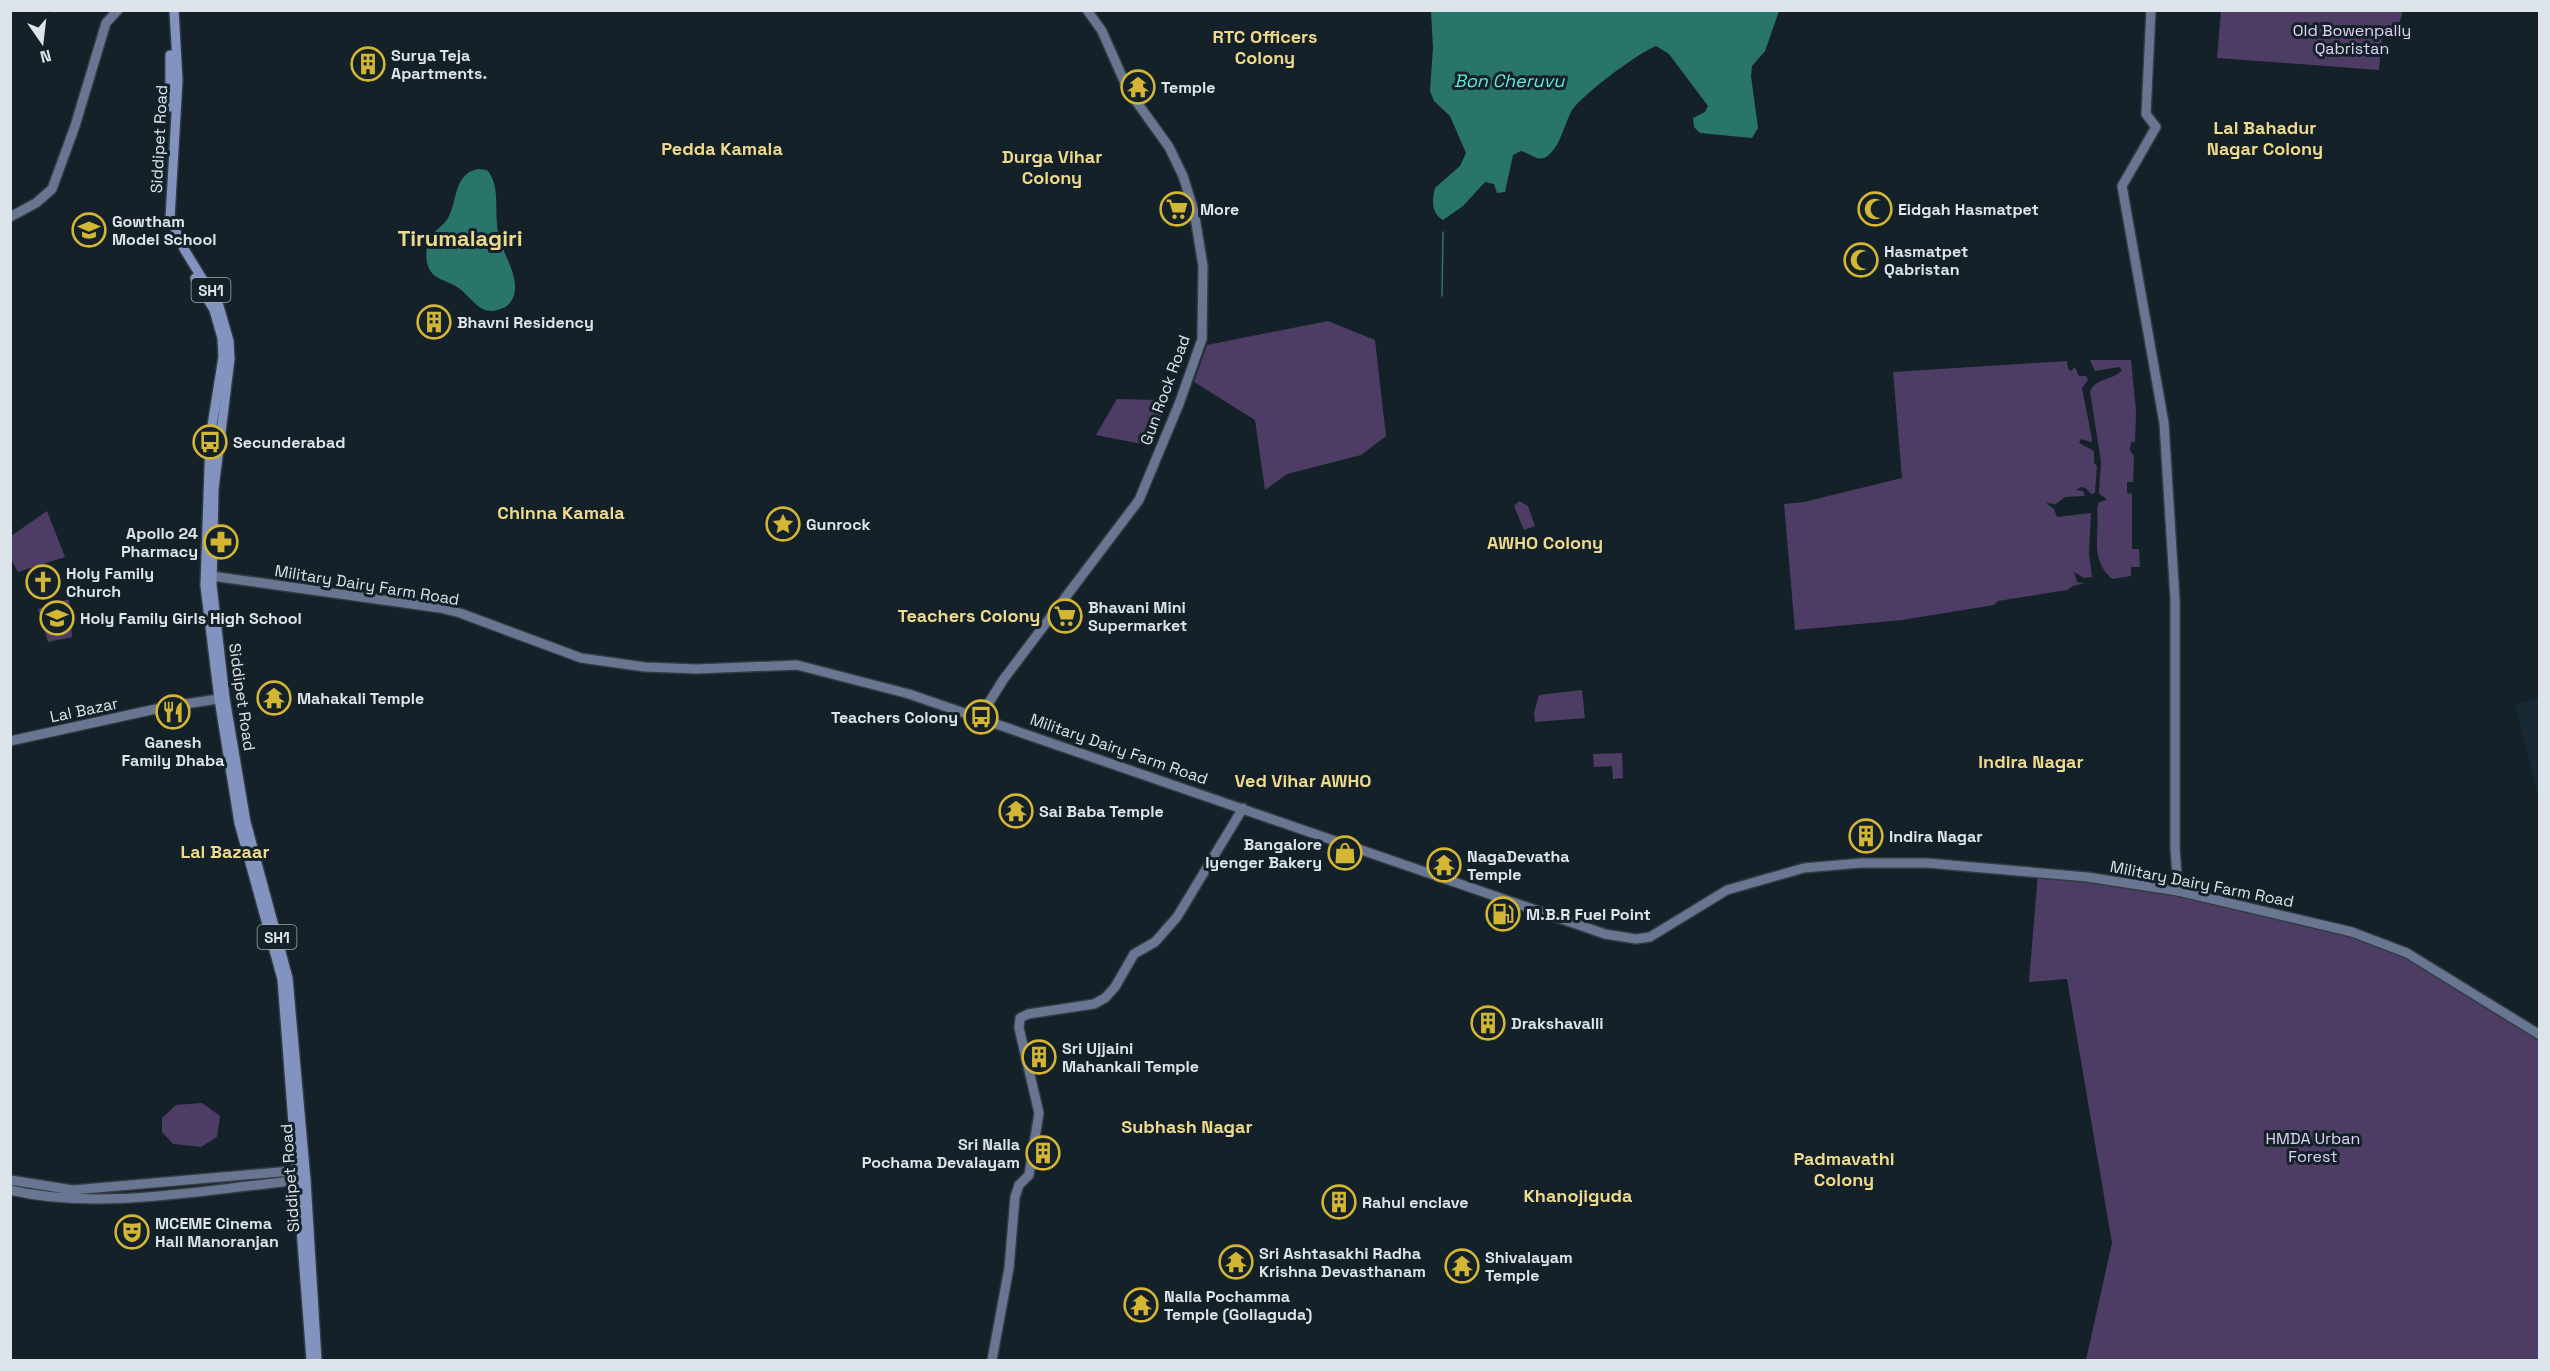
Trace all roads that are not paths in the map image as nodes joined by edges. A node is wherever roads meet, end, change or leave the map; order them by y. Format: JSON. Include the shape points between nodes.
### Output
{"nodes":[{"id":1,"x":118,"y":10,"type":"edge"},
{"id":2,"x":127,"y":10,"type":"edge"},
{"id":3,"x":168,"y":10,"type":"edge"},
{"id":4,"x":174,"y":10,"type":"edge"},
{"id":5,"x":1088,"y":10,"type":"edge"},
{"id":6,"x":2151,"y":10,"type":"edge"},
{"id":7,"x":104,"y":28,"type":"junction"},
{"id":8,"x":10,"y":217,"type":"edge"},
{"id":9,"x":209,"y":575,"type":"junction"},
{"id":10,"x":222,"y":696,"type":"junction"},
{"id":11,"x":980,"y":717,"type":"junction"},
{"id":12,"x":10,"y":741,"type":"edge"},
{"id":13,"x":1243,"y":808,"type":"junction"},
{"id":14,"x":2178,"y":891,"type":"junction"},
{"id":15,"x":2540,"y":1035,"type":"edge"},
{"id":16,"x":302,"y":1175,"type":"junction"},
{"id":17,"x":226,"y":1177,"type":"junction"},
{"id":18,"x":10,"y":1179,"type":"edge"},
{"id":19,"x":184,"y":1180,"type":"junction"},
{"id":20,"x":227,"y":1187,"type":"junction"},
{"id":21,"x":10,"y":1190,"type":"edge"},
{"id":22,"x":185,"y":1191,"type":"junction"},
{"id":23,"x":311,"y":1360,"type":"edge"},
{"id":24,"x":317,"y":1360,"type":"edge"},
{"id":25,"x":992,"y":1360,"type":"edge"}],
"edges":[{"from":1,"to":7,"type":"main road"},
{"from":2,"to":7,"type":"main road"},
{"from":3,"to":9,"type":"main road","name":"Siddipet Road","number":"SH1","via":[[171,78],[165,220],[175,247],[214,310],[222,338],[221,375],[210,438]]},
{"from":4,"to":9,"type":"main road","name":"Siddipet Road","number":"SH1","via":[[178,80],[170,218],[224,316],[229,341]]},
{"from":5,"to":11,"type":"main road","name":"Gun Rock Road","via":[[1102,31],[1128,90],[1169,147],[1183,176],[1194,211],[1203,266],[1202,339],[1138,500],[1003,680]]},
{"from":6,"to":14,"type":"main road","via":[[2146,114],[2156,127],[2122,186],[2164,423],[2175,599]]},
{"from":7,"to":8,"type":"main road","via":[[75,126],[51,189],[36,203]]},
{"from":9,"to":10,"type":"main road","name":"Siddipet Road","number":"SH1"},
{"from":9,"to":11,"type":"main road","name":"Military Dairy Farm Road","via":[[440,608],[602,662],[698,669],[807,666]]},
{"from":10,"to":12,"type":"main road","name":"Lal Bazar"},
{"from":10,"to":16,"type":"main road","name":"Siddipet Road","number":"SH1","via":[[246,822],[288,978]]},
{"from":11,"to":13,"type":"main road","name":"Military Dairy Farm Road"},
{"from":13,"to":14,"type":"main road","name":"Military Dairy Farm Road","via":[[1605,934],[1636,939],[1659,933],[1727,890],[1804,868],[1861,863],[1957,864]]},
{"from":13,"to":25,"type":"main road","via":[[1178,916],[1155,942],[1134,954],[1105,998],[1094,1004],[1020,1018],[1039,1113],[1029,1175],[1019,1185],[1015,1197],[1009,1268]]},
{"from":14,"to":15,"type":"main road","name":"Military Dairy Farm Road","via":[[2331,927],[2400,950]]},
{"from":16,"to":17,"type":"main road"},
{"from":16,"to":20,"type":"main road"},
{"from":16,"to":23,"type":"main road","name":"Siddipet Road","number":"SH1"},
{"from":16,"to":24,"type":"main road","name":"Siddipet Road","number":"SH1"},
{"from":17,"to":19,"type":"main road"},
{"from":17,"to":20,"type":"main road"},
{"from":18,"to":19,"type":"main road","via":[[73,1190]]},
{"from":19,"to":22,"type":"main road"},
{"from":20,"to":22,"type":"main road"},
{"from":21,"to":22,"type":"main road","via":[[60,1198]]}]}
